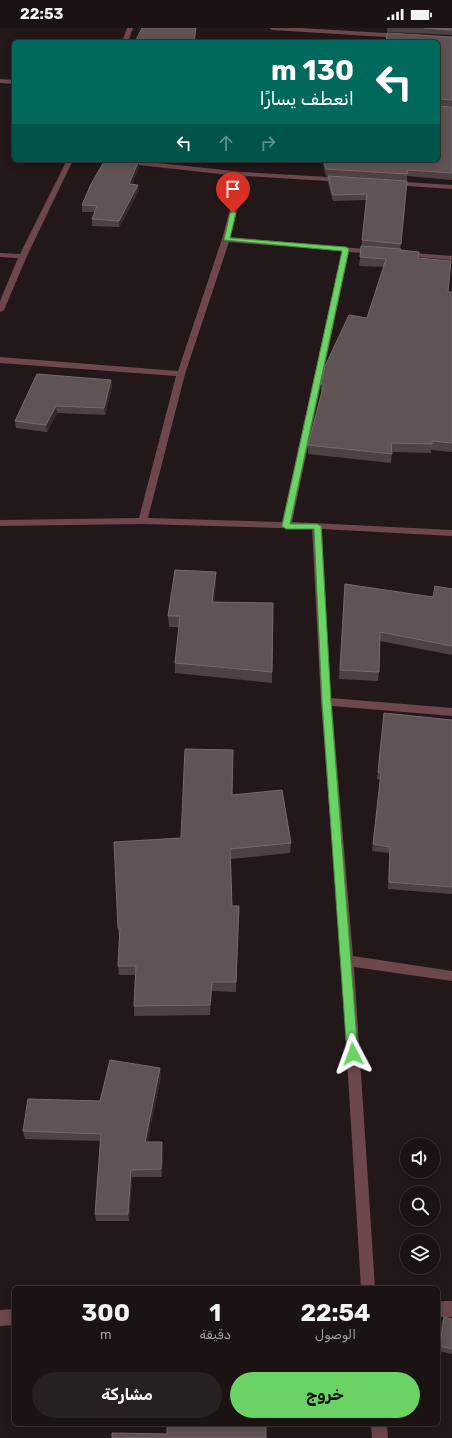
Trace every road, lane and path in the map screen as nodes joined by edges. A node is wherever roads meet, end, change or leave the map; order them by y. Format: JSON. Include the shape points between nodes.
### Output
{"nodes":[{"id":1,"x":130,"y":28,"type":"edge"},
{"id":2,"x":272,"y":28,"type":"edge"},
{"id":3,"x":287,"y":28,"type":"edge"},
{"id":4,"x":405,"y":36,"type":"edge"},
{"id":5,"x":126,"y":40,"type":"edge"},
{"id":6,"x":0,"y":81,"type":"edge"},
{"id":7,"x":12,"y":82,"type":"edge"},
{"id":8,"x":69,"y":162,"type":"edge"},
{"id":9,"x":129,"y":162,"type":"edge"},
{"id":10,"x":242,"y":174,"type":"junction"},
{"id":11,"x":351,"y":181,"type":"edge"},
{"id":12,"x":382,"y":183,"type":"edge"},
{"id":13,"x":452,"y":187,"type":"edge"},
{"id":14,"x":226,"y":239,"type":"junction"},
{"id":15,"x":346,"y":249,"type":"junction"},
{"id":16,"x":384,"y":252,"type":"edge"},
{"id":17,"x":399,"y":254,"type":"edge"},
{"id":18,"x":0,"y":255,"type":"edge"},
{"id":19,"x":23,"y":256,"type":"junction"},
{"id":20,"x":452,"y":258,"type":"edge"},
{"id":21,"x":0,"y":310,"type":"edge"},
{"id":22,"x":0,"y":360,"type":"edge"},
{"id":23,"x":181,"y":374,"type":"junction"},
{"id":24,"x":143,"y":521,"type":"junction"},
{"id":25,"x":0,"y":523,"type":"edge"},
{"id":26,"x":286,"y":526,"type":"junction"},
{"id":27,"x":317,"y":526,"type":"junction"},
{"id":28,"x":452,"y":533,"type":"edge"},
{"id":29,"x":326,"y":702,"type":"junction"},
{"id":30,"x":452,"y":712,"type":"edge"},
{"id":31,"x":347,"y":961,"type":"junction"},
{"id":32,"x":452,"y":976,"type":"edge"},
{"id":33,"x":368,"y":1286,"type":"edge"},
{"id":34,"x":440,"y":1309,"type":"edge"},
{"id":35,"x":452,"y":1309,"type":"edge"},
{"id":36,"x":12,"y":1317,"type":"edge"},
{"id":37,"x":0,"y":1318,"type":"edge"},
{"id":38,"x":379,"y":1426,"type":"edge"},
{"id":39,"x":380,"y":1438,"type":"edge"}],
"edges":[{"from":1,"to":5,"type":"street"},
{"from":2,"to":3,"type":"street"},
{"from":3,"to":4,"type":"street"},
{"from":6,"to":7,"type":"street"},
{"from":8,"to":19,"type":"street"},
{"from":9,"to":10,"type":"street"},
{"from":10,"to":11,"type":"street"},
{"from":10,"to":14,"type":"street"},
{"from":12,"to":13,"type":"street"},
{"from":14,"to":15,"type":"street"},
{"from":14,"to":23,"type":"street"},
{"from":15,"to":16,"type":"street"},
{"from":15,"to":26,"type":"street"},
{"from":17,"to":20,"type":"street"},
{"from":18,"to":19,"type":"street"},
{"from":19,"to":21,"type":"street"},
{"from":22,"to":23,"type":"street"},
{"from":23,"to":24,"type":"street"},
{"from":24,"to":25,"type":"street"},
{"from":24,"to":26,"type":"street"},
{"from":26,"to":27,"type":"street"},
{"from":27,"to":28,"type":"street"},
{"from":27,"to":29,"type":"street"},
{"from":29,"to":30,"type":"street"},
{"from":29,"to":31,"type":"street"},
{"from":31,"to":32,"type":"street"},
{"from":31,"to":33,"type":"street"},
{"from":34,"to":35,"type":"street"},
{"from":36,"to":37,"type":"street"},
{"from":38,"to":39,"type":"street"}]}
